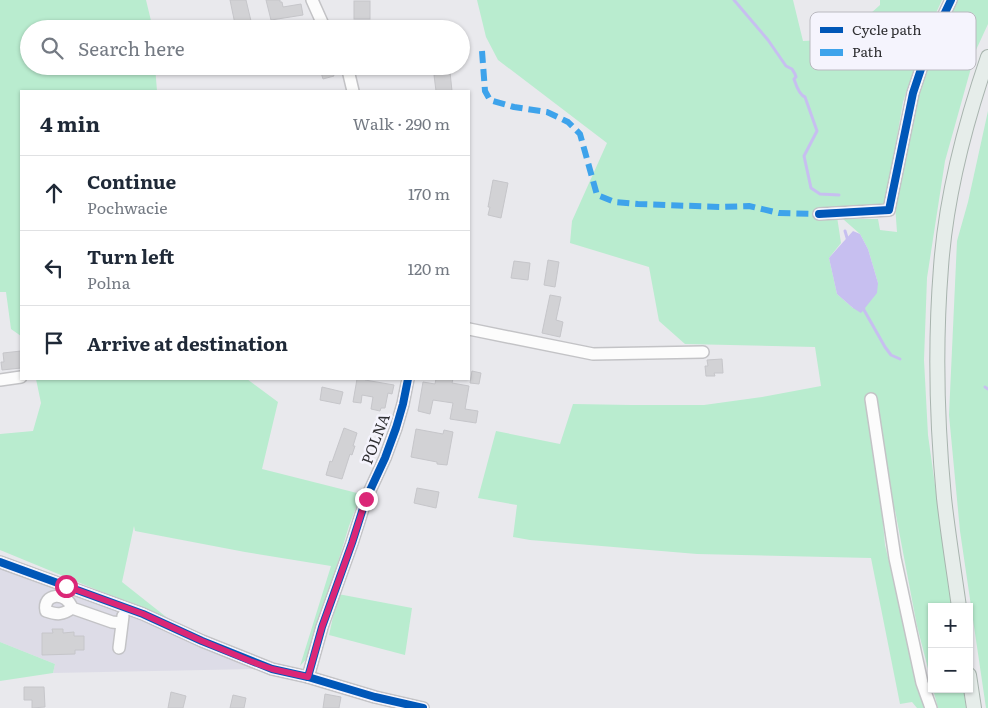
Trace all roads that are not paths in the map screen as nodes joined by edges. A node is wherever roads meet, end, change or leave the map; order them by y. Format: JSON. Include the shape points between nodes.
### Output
{"nodes":[{"id":1,"x":312,"y":0,"type":"edge"},
{"id":2,"x":951,"y":0,"type":"edge"},
{"id":3,"x":945,"y":12,"type":"edge"},
{"id":4,"x":321,"y":20,"type":"edge"},
{"id":5,"x":988,"y":57,"type":"edge"},
{"id":6,"x":920,"y":70,"type":"edge"},
{"id":7,"x":349,"y":75,"type":"edge"},
{"id":8,"x":353,"y":90,"type":"edge"},
{"id":9,"x":820,"y":214,"type":"dead end"},
{"id":10,"x":470,"y":329,"type":"edge"},
{"id":11,"x":703,"y":352,"type":"dead end"},
{"id":12,"x":20,"y":377,"type":"edge"},
{"id":13,"x":0,"y":380,"type":"edge"},
{"id":14,"x":408,"y":380,"type":"edge"},
{"id":15,"x":871,"y":399,"type":"dead end"},
{"id":16,"x":0,"y":562,"type":"edge"},
{"id":17,"x":958,"y":603,"type":"edge"},
{"id":18,"x":125,"y":607,"type":"junction"},
{"id":19,"x":72,"y":608,"type":"dead end"},
{"id":20,"x":122,"y":623,"type":"junction"},
{"id":21,"x":119,"y":648,"type":"dead end"},
{"id":22,"x":308,"y":677,"type":"junction"},
{"id":23,"x":972,"y":693,"type":"edge"},
{"id":24,"x":423,"y":708,"type":"edge"},
{"id":25,"x":931,"y":708,"type":"edge"},
{"id":26,"x":974,"y":708,"type":"edge"}],
"edges":[{"from":1,"to":4,"type":"street"},
{"from":2,"to":3,"type":"street"},
{"from":5,"to":17,"type":"main road","via":[[961,150],[940,268],[939,430],[944,498]]},
{"from":6,"to":9,"type":"street","via":[[912,93],[889,210]]},
{"from":7,"to":8,"type":"street"},
{"from":10,"to":11,"type":"street","via":[[593,354]]},
{"from":12,"to":13,"type":"street"},
{"from":14,"to":22,"type":"street","name":"POLNA","via":[[396,428],[366,499]]},
{"from":15,"to":25,"type":"street","via":[[895,558],[922,683]]},
{"from":16,"to":18,"type":"street"},
{"from":18,"to":20,"type":"street"},
{"from":18,"to":22,"type":"street","via":[[272,669]]},
{"from":19,"to":20,"type":"street"},
{"from":20,"to":21,"type":"street"},
{"from":22,"to":24,"type":"street"},
{"from":23,"to":26,"type":"main road"}]}
